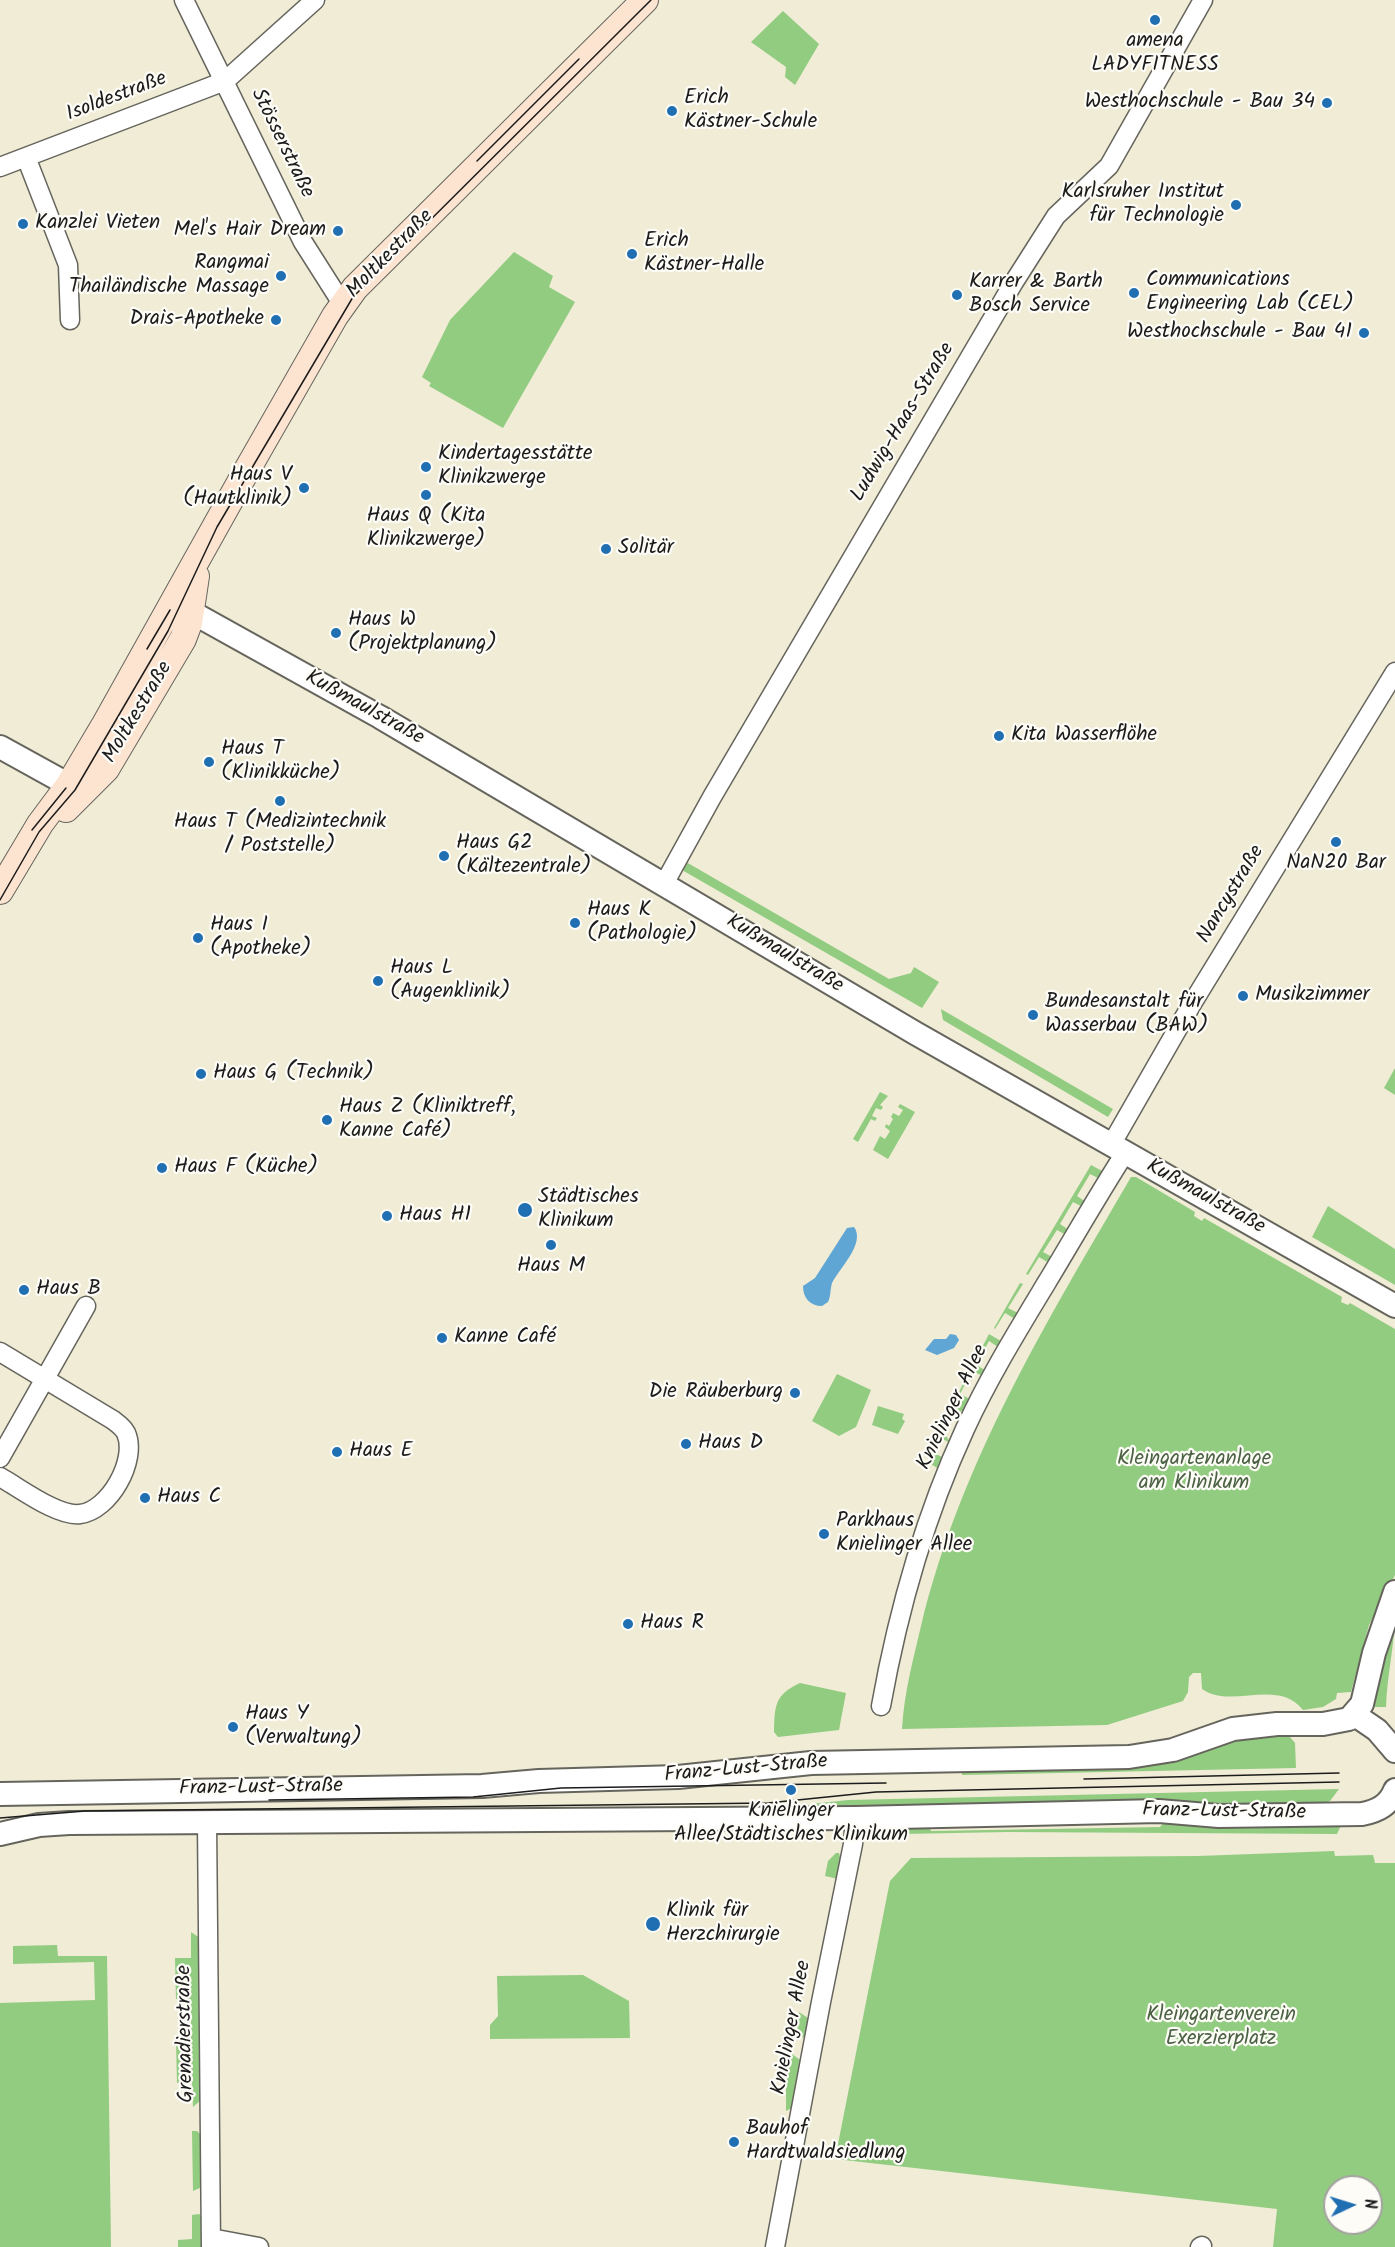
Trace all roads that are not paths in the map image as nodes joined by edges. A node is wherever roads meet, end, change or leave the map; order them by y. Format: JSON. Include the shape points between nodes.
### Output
{"nodes":[{"id":1,"x":184,"y":0,"type":"edge"},
{"id":2,"x":315,"y":0,"type":"edge"},
{"id":3,"x":645,"y":0,"type":"edge"},
{"id":4,"x":1203,"y":0,"type":"edge"},
{"id":5,"x":225,"y":81,"type":"junction"},
{"id":6,"x":26,"y":157,"type":"junction"},
{"id":7,"x":0,"y":167,"type":"edge"},
{"id":8,"x":343,"y":305,"type":"junction"},
{"id":9,"x":70,"y":320,"type":"dead end"},
{"id":10,"x":182,"y":608,"type":"junction"},
{"id":11,"x":1395,"y":672,"type":"edge"},
{"id":12,"x":0,"y":747,"type":"edge"},
{"id":13,"x":69,"y":785,"type":"junction"},
{"id":14,"x":6,"y":882,"type":"edge"},
{"id":15,"x":664,"y":884,"type":"junction"},
{"id":16,"x":1118,"y":1149,"type":"junction"},
{"id":17,"x":86,"y":1306,"type":"dead end"},
{"id":18,"x":1395,"y":1306,"type":"edge"},
{"id":19,"x":0,"y":1352,"type":"edge"},
{"id":20,"x":45,"y":1379,"type":"junction"},
{"id":21,"x":0,"y":1458,"type":"edge"},
{"id":22,"x":0,"y":1477,"type":"edge"},
{"id":23,"x":1395,"y":1592,"type":"edge"},
{"id":24,"x":881,"y":1706,"type":"dead end"},
{"id":25,"x":1355,"y":1714,"type":"junction"},
{"id":26,"x":1395,"y":1751,"type":"edge"},
{"id":27,"x":1395,"y":1790,"type":"edge"},
{"id":28,"x":0,"y":1794,"type":"edge"},
{"id":29,"x":855,"y":1818,"type":"junction"},
{"id":30,"x":207,"y":1821,"type":"junction"},
{"id":31,"x":0,"y":1833,"type":"edge"},
{"id":32,"x":211,"y":2242,"type":"edge"},
{"id":33,"x":259,"y":2247,"type":"edge"},
{"id":34,"x":776,"y":2247,"type":"edge"}],
"edges":[{"from":1,"to":5,"type":"street","name":"Stösserstraße"},
{"from":2,"to":5,"type":"street"},
{"from":3,"to":8,"type":"main road","name":"Moltkestraße","via":[[355,288]]},
{"from":4,"to":15,"type":"street","name":"Ludwig-Haas-Straße","via":[[1109,166],[1056,216],[1024,265],[711,796]]},
{"from":5,"to":6,"type":"street","name":"Isoldestraße"},
{"from":5,"to":8,"type":"street","name":"Stösserstraße","via":[[303,242]]},
{"from":6,"to":7,"type":"street","name":"Isoldestraße"},
{"from":6,"to":9,"type":"street","via":[[68,265]]},
{"from":8,"to":10,"type":"main road","name":"Moltkestraße","via":[[198,557]]},
{"from":10,"to":13,"type":"main road","name":"Moltkestraße"},
{"from":10,"to":14,"type":"main road","name":"Moltkestraße","via":[[183,639],[106,769],[70,805]]},
{"from":10,"to":15,"type":"street","name":"Kußmaulstraße","via":[[380,717]]},
{"from":11,"to":16,"type":"street","name":"Nancystraße","via":[[1187,1012]]},
{"from":12,"to":13,"type":"street"},
{"from":13,"to":14,"type":"main road","name":"Moltkestraße","via":[[40,824]]},
{"from":15,"to":16,"type":"street","name":"Kußmaulstraße","via":[[915,1034]]},
{"from":16,"to":18,"type":"street","name":"Kußmaulstraße"},
{"from":16,"to":24,"type":"street","name":"Knielinger Allee","via":[[965,1429],[919,1549]]},
{"from":17,"to":20,"type":"street"},
{"from":19,"to":20,"type":"street"},
{"from":20,"to":21,"type":"street"},
{"from":20,"to":22,"type":"street","via":[[123,1429],[129,1451],[122,1474],[107,1499],[80,1514],[61,1511]]},
{"from":23,"to":25,"type":"street","via":[[1374,1653],[1365,1696]]},
{"from":25,"to":26,"type":"street","via":[[1377,1730]]},
{"from":25,"to":28,"type":"street","name":"Franz-Lust-Straße","via":[[1344,1722],[1233,1729],[1173,1750],[1129,1757],[811,1763],[678,1777],[482,1786]]},
{"from":27,"to":29,"type":"street","name":"Franz-Lust-Straße","via":[[1382,1807],[1362,1814],[1218,1816],[1159,1811]]},
{"from":29,"to":30,"type":"street","name":"Franz-Lust-Straße"},
{"from":29,"to":34,"type":"street","name":"Knielinger Allee","via":[[854,1844]]},
{"from":30,"to":31,"type":"street","name":"Franz-Lust-Straße","via":[[69,1823]]},
{"from":30,"to":32,"type":"street","name":"Grenadierstraße"},
{"from":32,"to":33,"type":"street"}]}
